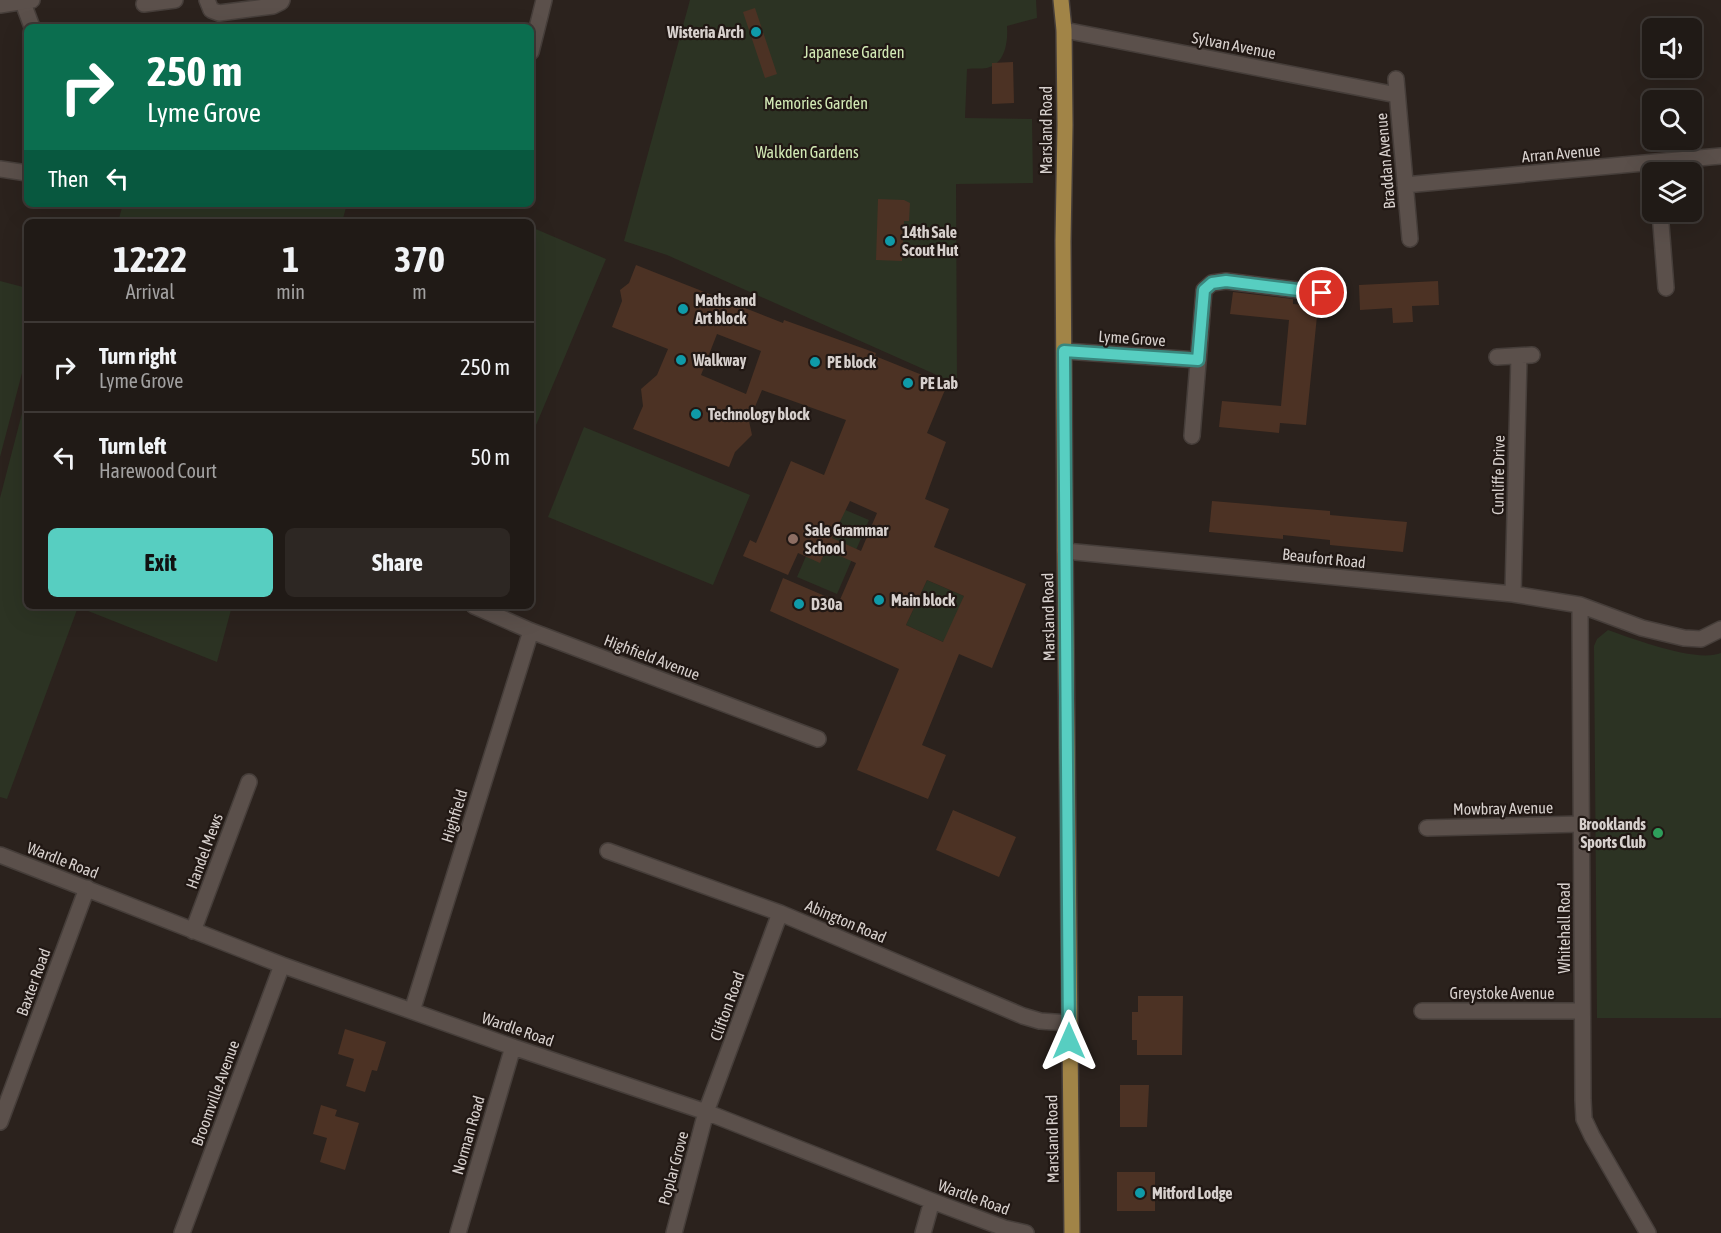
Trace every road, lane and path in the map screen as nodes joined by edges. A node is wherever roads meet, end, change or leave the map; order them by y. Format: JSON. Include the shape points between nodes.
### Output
{"nodes":[{"id":1,"x":207,"y":0,"type":"edge"},
{"id":2,"x":282,"y":0,"type":"edge"},
{"id":3,"x":544,"y":0,"type":"edge"},
{"id":4,"x":1061,"y":0,"type":"edge"},
{"id":5,"x":25,"y":1,"type":"edge"},
{"id":6,"x":166,"y":1,"type":"edge"},
{"id":7,"x":144,"y":4,"type":"dead end"},
{"id":8,"x":0,"y":5,"type":"edge"},
{"id":9,"x":31,"y":24,"type":"edge"},
{"id":10,"x":1064,"y":30,"type":"junction"},
{"id":11,"x":534,"y":39,"type":"edge"},
{"id":12,"x":1396,"y":79,"type":"dead end"},
{"id":13,"x":1397,"y":95,"type":"junction"},
{"id":14,"x":1721,"y":156,"type":"edge"},
{"id":15,"x":1686,"y":162,"type":"edge"},
{"id":16,"x":1642,"y":168,"type":"edge"},
{"id":17,"x":0,"y":169,"type":"edge"},
{"id":18,"x":24,"y":173,"type":"edge"},
{"id":19,"x":1405,"y":186,"type":"junction"},
{"id":20,"x":1661,"y":222,"type":"edge"},
{"id":21,"x":1410,"y":239,"type":"dead end"},
{"id":22,"x":1666,"y":288,"type":"dead end"},
{"id":23,"x":1322,"y":293,"type":"dead end"},
{"id":24,"x":1064,"y":351,"type":"junction"},
{"id":25,"x":1497,"y":357,"type":"dead end"},
{"id":26,"x":1198,"y":360,"type":"junction"},
{"id":27,"x":1192,"y":436,"type":"dead end"},
{"id":28,"x":1065,"y":551,"type":"junction"},
{"id":29,"x":1513,"y":594,"type":"junction"},
{"id":30,"x":1580,"y":605,"type":"junction"},
{"id":31,"x":481,"y":609,"type":"edge"},
{"id":32,"x":1721,"y":629,"type":"edge"},
{"id":33,"x":531,"y":631,"type":"junction"},
{"id":34,"x":818,"y":740,"type":"dead end"},
{"id":35,"x":249,"y":782,"type":"dead end"},
{"id":36,"x":1581,"y":824,"type":"junction"},
{"id":37,"x":1427,"y":828,"type":"dead end"},
{"id":38,"x":608,"y":851,"type":"dead end"},
{"id":39,"x":0,"y":855,"type":"edge"},
{"id":40,"x":87,"y":888,"type":"junction"},
{"id":41,"x":780,"y":913,"type":"junction"},
{"id":42,"x":193,"y":931,"type":"junction"},
{"id":43,"x":282,"y":965,"type":"junction"},
{"id":44,"x":412,"y":1011,"type":"junction"},
{"id":45,"x":1422,"y":1011,"type":"dead end"},
{"id":46,"x":1582,"y":1011,"type":"junction"},
{"id":47,"x":1068,"y":1023,"type":"junction"},
{"id":48,"x":513,"y":1047,"type":"junction"},
{"id":49,"x":706,"y":1112,"type":"junction"},
{"id":50,"x":0,"y":1122,"type":"edge"},
{"id":51,"x":932,"y":1201,"type":"junction"},
{"id":52,"x":182,"y":1233,"type":"edge"},
{"id":53,"x":458,"y":1233,"type":"edge"},
{"id":54,"x":674,"y":1233,"type":"edge"},
{"id":55,"x":923,"y":1233,"type":"edge"},
{"id":56,"x":1026,"y":1233,"type":"edge"},
{"id":57,"x":1072,"y":1233,"type":"edge"},
{"id":58,"x":1648,"y":1233,"type":"edge"}],
"edges":[{"from":1,"to":2,"type":"street","via":[[210,10],[219,13],[273,6]]},
{"from":3,"to":11,"type":"street"},
{"from":4,"to":10,"type":"main road","name":"Marsland Road"},
{"from":5,"to":8,"type":"street"},
{"from":5,"to":9,"type":"street"},
{"from":6,"to":7,"type":"street"},
{"from":10,"to":13,"type":"street","name":"Sylvan Avenue"},
{"from":10,"to":24,"type":"main road","name":"Marsland Road"},
{"from":12,"to":13,"type":"street","name":"Braddan Avenue"},
{"from":13,"to":19,"type":"street","name":"Braddan Avenue"},
{"from":14,"to":15,"type":"street","name":"Arran Avenue"},
{"from":16,"to":19,"type":"street","name":"Arran Avenue"},
{"from":17,"to":18,"type":"street"},
{"from":19,"to":21,"type":"street","name":"Braddan Avenue"},
{"from":20,"to":22,"type":"street"},
{"from":23,"to":26,"type":"street","via":[[1226,281],[1212,283],[1204,290]]},
{"from":24,"to":26,"type":"street","name":"Lyme Grove"},
{"from":24,"to":28,"type":"main road","name":"Marsland Road"},
{"from":25,"to":29,"type":"street","name":"Cunliffe Drive","via":[[1526,356]]},
{"from":26,"to":27,"type":"street"},
{"from":28,"to":29,"type":"street","name":"Beaufort Road"},
{"from":28,"to":47,"type":"main road","name":"Marsland Road"},
{"from":29,"to":30,"type":"street","name":"Beaufort Road"},
{"from":30,"to":32,"type":"street","name":"Beaufort Road","via":[[1642,628],[1684,638],[1701,639]]},
{"from":30,"to":36,"type":"street","name":"Whitehall Road"},
{"from":31,"to":33,"type":"street","name":"Highfield Avenue"},
{"from":33,"to":34,"type":"street","name":"Highfield Avenue"},
{"from":33,"to":44,"type":"street","name":"Highfield"},
{"from":35,"to":42,"type":"street","name":"Handel Mews"},
{"from":36,"to":37,"type":"street","name":"Mowbray Avenue"},
{"from":36,"to":46,"type":"street","name":"Whitehall Road"},
{"from":38,"to":41,"type":"street","name":"Abington Road"},
{"from":39,"to":40,"type":"street","name":"Wardle Road"},
{"from":40,"to":42,"type":"street","name":"Wardle Road"},
{"from":40,"to":50,"type":"street","name":"Baxter Road"},
{"from":41,"to":47,"type":"street","name":"Abington Road","via":[[1023,1016]]},
{"from":41,"to":49,"type":"street","name":"Clifton Road"},
{"from":42,"to":43,"type":"street","name":"Wardle Road"},
{"from":43,"to":44,"type":"street","name":"Wardle Road"},
{"from":43,"to":52,"type":"street","name":"Broomville Avenue"},
{"from":44,"to":48,"type":"street","name":"Wardle Road"},
{"from":45,"to":46,"type":"street","name":"Greystoke Avenue"},
{"from":46,"to":58,"type":"street","name":"Whitehall Road","via":[[1584,1119]]},
{"from":47,"to":57,"type":"main road","name":"Marsland Road"},
{"from":48,"to":49,"type":"street","name":"Wardle Road"},
{"from":48,"to":53,"type":"street","name":"Norman Road"},
{"from":49,"to":51,"type":"street","name":"Wardle Road"},
{"from":49,"to":54,"type":"street","name":"Poplar Grove"},
{"from":51,"to":55,"type":"street"},
{"from":51,"to":56,"type":"street","name":"Wardle Road"}]}
